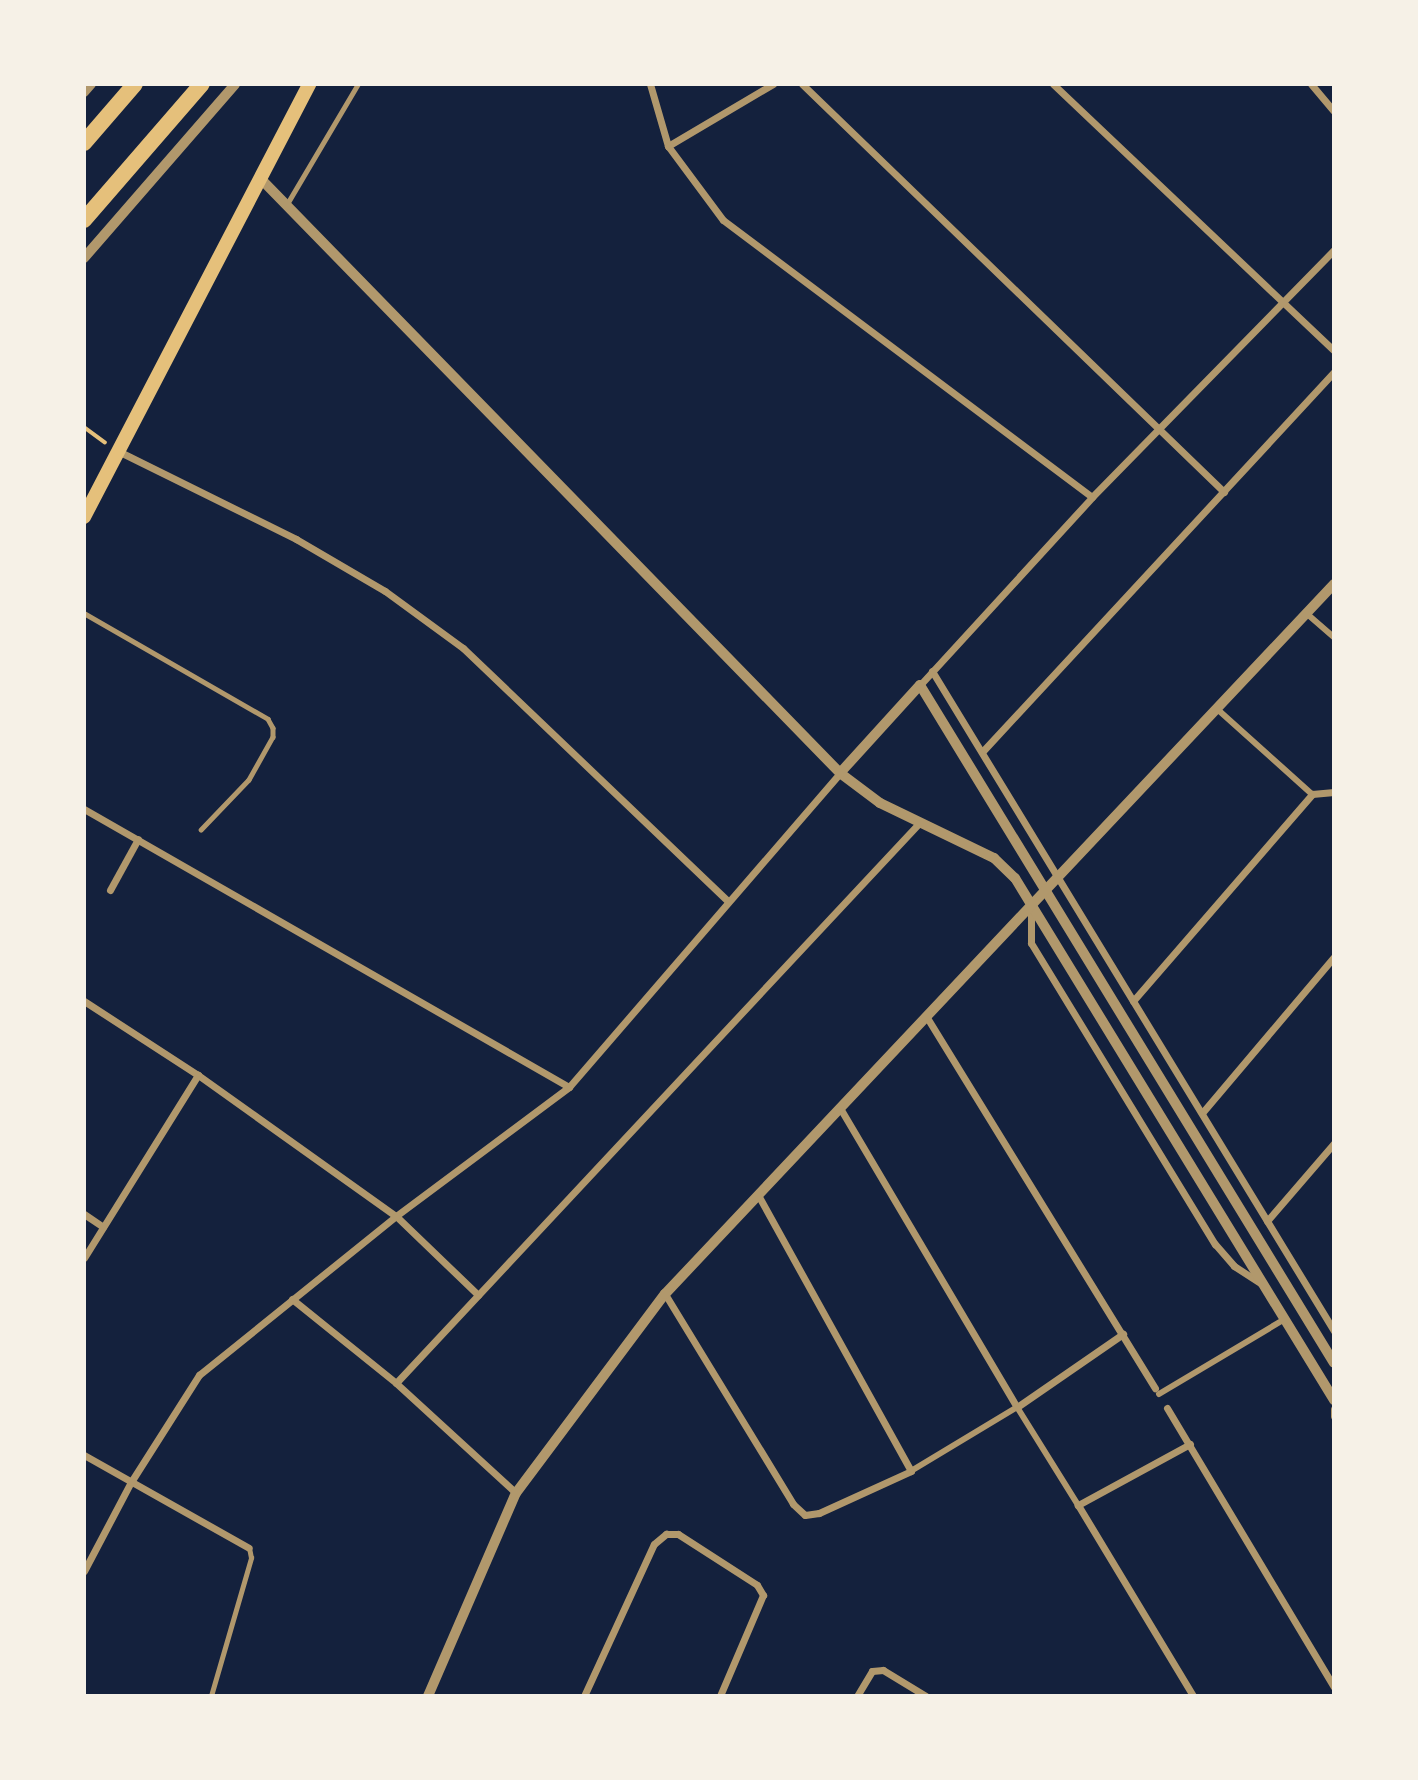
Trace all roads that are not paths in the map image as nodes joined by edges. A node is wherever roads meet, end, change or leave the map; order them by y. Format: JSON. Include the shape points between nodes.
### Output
{"nodes":[{"id":1,"x":91,"y":84,"type":"edge"},
{"id":2,"x":135,"y":84,"type":"edge"},
{"id":3,"x":202,"y":84,"type":"edge"},
{"id":4,"x":235,"y":84,"type":"edge"},
{"id":5,"x":309,"y":84,"type":"edge"},
{"id":6,"x":358,"y":84,"type":"edge"},
{"id":7,"x":650,"y":84,"type":"edge"},
{"id":8,"x":773,"y":84,"type":"edge"},
{"id":9,"x":802,"y":84,"type":"edge"},
{"id":10,"x":1053,"y":84,"type":"edge"},
{"id":11,"x":1311,"y":84,"type":"edge"},
{"id":12,"x":84,"y":92,"type":"edge"},
{"id":13,"x":1334,"y":111,"type":"edge"},
{"id":14,"x":84,"y":143,"type":"edge"},
{"id":15,"x":668,"y":145,"type":"junction"},
{"id":16,"x":260,"y":178,"type":"junction"},
{"id":17,"x":287,"y":205,"type":"junction"},
{"id":18,"x":84,"y":220,"type":"edge"},
{"id":19,"x":1334,"y":250,"type":"edge"},
{"id":20,"x":84,"y":258,"type":"edge"},
{"id":21,"x":1283,"y":299,"type":"junction"},
{"id":22,"x":1334,"y":351,"type":"edge"},
{"id":23,"x":1334,"y":372,"type":"edge"},
{"id":24,"x":1157,"y":429,"type":"junction"},
{"id":25,"x":118,"y":450,"type":"junction"},
{"id":26,"x":1224,"y":492,"type":"junction"},
{"id":27,"x":1091,"y":497,"type":"junction"},
{"id":28,"x":84,"y":517,"type":"edge"},
{"id":29,"x":1334,"y":584,"type":"edge"},
{"id":30,"x":84,"y":613,"type":"edge"},
{"id":31,"x":1305,"y":613,"type":"junction"},
{"id":32,"x":1334,"y":637,"type":"edge"},
{"id":33,"x":932,"y":671,"type":"junction"},
{"id":34,"x":920,"y":685,"type":"junction"},
{"id":35,"x":1216,"y":708,"type":"junction"},
{"id":36,"x":982,"y":752,"type":"junction"},
{"id":37,"x":839,"y":773,"type":"junction"},
{"id":38,"x":1334,"y":792,"type":"edge"},
{"id":39,"x":1312,"y":794,"type":"junction"},
{"id":40,"x":84,"y":809,"type":"edge"},
{"id":41,"x":920,"y":822,"type":"junction"},
{"id":42,"x":201,"y":830,"type":"dead end"},
{"id":43,"x":138,"y":839,"type":"junction"},
{"id":44,"x":1058,"y":876,"type":"junction"},
{"id":45,"x":110,"y":890,"type":"dead end"},
{"id":46,"x":1045,"y":890,"type":"junction"},
{"id":47,"x":729,"y":901,"type":"junction"},
{"id":48,"x":1031,"y":905,"type":"junction"},
{"id":49,"x":1334,"y":957,"type":"edge"},
{"id":50,"x":1133,"y":1000,"type":"junction"},
{"id":51,"x":84,"y":1001,"type":"edge"},
{"id":52,"x":926,"y":1016,"type":"junction"},
{"id":53,"x":198,"y":1075,"type":"junction"},
{"id":54,"x":569,"y":1087,"type":"junction"},
{"id":55,"x":840,"y":1108,"type":"junction"},
{"id":56,"x":1202,"y":1113,"type":"junction"},
{"id":57,"x":1334,"y":1143,"type":"edge"},
{"id":58,"x":758,"y":1195,"type":"junction"},
{"id":59,"x":84,"y":1214,"type":"edge"},
{"id":60,"x":396,"y":1216,"type":"junction"},
{"id":61,"x":1267,"y":1222,"type":"junction"},
{"id":62,"x":103,"y":1227,"type":"junction"},
{"id":63,"x":84,"y":1258,"type":"edge"},
{"id":64,"x":1260,"y":1283,"type":"junction"},
{"id":65,"x":665,"y":1294,"type":"junction"},
{"id":66,"x":478,"y":1295,"type":"junction"},
{"id":67,"x":1292,"y":1297,"type":"junction"},
{"id":68,"x":292,"y":1299,"type":"junction"},
{"id":69,"x":1275,"y":1308,"type":"junction"},
{"id":70,"x":1283,"y":1320,"type":"junction"},
{"id":71,"x":1334,"y":1333,"type":"edge"},
{"id":72,"x":1123,"y":1334,"type":"junction"},
{"id":73,"x":1324,"y":1347,"type":"junction"},
{"id":74,"x":1334,"y":1363,"type":"edge"},
{"id":75,"x":396,"y":1383,"type":"junction"},
{"id":76,"x":1157,"y":1391,"type":"junction"},
{"id":77,"x":1334,"y":1401,"type":"edge"},
{"id":78,"x":1017,"y":1407,"type":"junction"},
{"id":79,"x":1167,"y":1408,"type":"joint"},
{"id":80,"x":1334,"y":1409,"type":"edge"},
{"id":81,"x":1334,"y":1416,"type":"edge"},
{"id":82,"x":1190,"y":1444,"type":"junction"},
{"id":83,"x":84,"y":1455,"type":"edge"},
{"id":84,"x":911,"y":1471,"type":"junction"},
{"id":85,"x":131,"y":1482,"type":"junction"},
{"id":86,"x":516,"y":1493,"type":"junction"},
{"id":87,"x":1078,"y":1505,"type":"junction"},
{"id":88,"x":249,"y":1548,"type":"joint"},
{"id":89,"x":84,"y":1571,"type":"edge"},
{"id":90,"x":1334,"y":1687,"type":"edge"},
{"id":91,"x":211,"y":1696,"type":"edge"},
{"id":92,"x":428,"y":1696,"type":"edge"},
{"id":93,"x":584,"y":1696,"type":"edge"},
{"id":94,"x":720,"y":1696,"type":"edge"},
{"id":95,"x":857,"y":1696,"type":"edge"},
{"id":96,"x":926,"y":1696,"type":"edge"},
{"id":97,"x":1193,"y":1696,"type":"edge"}],
"edges":[{"from":1,"to":12,"type":"street"},
{"from":2,"to":14,"type":"highway"},
{"from":3,"to":18,"type":"highway"},
{"from":4,"to":20,"type":"street"},
{"from":5,"to":16,"type":"main road"},
{"from":6,"to":17,"type":"lane"},
{"from":7,"to":15,"type":"street"},
{"from":8,"to":15,"type":"street"},
{"from":9,"to":24,"type":"street"},
{"from":10,"to":21,"type":"street"},
{"from":11,"to":13,"type":"street"},
{"from":15,"to":27,"type":"street","via":[[723,220]]},
{"from":16,"to":17,"type":"street"},
{"from":16,"to":25,"type":"main road"},
{"from":17,"to":37,"type":"street"},
{"from":19,"to":21,"type":"street"},
{"from":21,"to":22,"type":"street"},
{"from":21,"to":24,"type":"street"},
{"from":23,"to":26,"type":"street"},
{"from":24,"to":26,"type":"street"},
{"from":24,"to":27,"type":"street"},
{"from":25,"to":28,"type":"main road"},
{"from":25,"to":47,"type":"street","via":[[296,539],[385,591],[463,648]]},
{"from":26,"to":36,"type":"street"},
{"from":27,"to":33,"type":"street"},
{"from":29,"to":31,"type":"street"},
{"from":30,"to":42,"type":"lane","via":[[268,719],[273,728],[273,737],[249,780]]},
{"from":31,"to":32,"type":"street"},
{"from":31,"to":35,"type":"street"},
{"from":33,"to":34,"type":"street"},
{"from":33,"to":36,"type":"street"},
{"from":34,"to":37,"type":"street"},
{"from":34,"to":46,"type":"street"},
{"from":35,"to":39,"type":"street"},
{"from":35,"to":44,"type":"street"},
{"from":36,"to":44,"type":"street"},
{"from":37,"to":41,"type":"street","via":[[880,803]]},
{"from":37,"to":47,"type":"street"},
{"from":38,"to":39,"type":"street"},
{"from":39,"to":50,"type":"street"},
{"from":40,"to":43,"type":"street"},
{"from":41,"to":48,"type":"street","via":[[994,858],[1015,878]]},
{"from":41,"to":66,"type":"street"},
{"from":43,"to":45,"type":"street"},
{"from":43,"to":54,"type":"street"},
{"from":44,"to":46,"type":"street"},
{"from":44,"to":50,"type":"street"},
{"from":46,"to":48,"type":"street"},
{"from":46,"to":67,"type":"street"},
{"from":47,"to":54,"type":"street"},
{"from":48,"to":52,"type":"street"},
{"from":48,"to":64,"type":"street"},
{"from":48,"to":64,"type":"street","via":[[1031,943],[1215,1244],[1234,1266]]},
{"from":49,"to":56,"type":"street"},
{"from":50,"to":56,"type":"street"},
{"from":51,"to":53,"type":"street"},
{"from":52,"to":55,"type":"street"},
{"from":52,"to":72,"type":"street"},
{"from":53,"to":60,"type":"street"},
{"from":53,"to":62,"type":"street"},
{"from":54,"to":60,"type":"street"},
{"from":55,"to":58,"type":"street"},
{"from":55,"to":78,"type":"street"},
{"from":56,"to":61,"type":"street"},
{"from":57,"to":61,"type":"street"},
{"from":58,"to":65,"type":"street"},
{"from":58,"to":84,"type":"street"},
{"from":59,"to":62,"type":"street"},
{"from":60,"to":66,"type":"street"},
{"from":60,"to":68,"type":"street"},
{"from":61,"to":71,"type":"street"},
{"from":62,"to":63,"type":"street"},
{"from":64,"to":69,"type":"street"},
{"from":65,"to":84,"type":"street","via":[[793,1504],[805,1515],[820,1513]]},
{"from":65,"to":86,"type":"street"},
{"from":66,"to":75,"type":"street"},
{"from":67,"to":69,"type":"street"},
{"from":67,"to":73,"type":"street"},
{"from":68,"to":75,"type":"street"},
{"from":68,"to":85,"type":"street","via":[[200,1374]]},
{"from":69,"to":70,"type":"street"},
{"from":70,"to":76,"type":"street"},
{"from":70,"to":77,"type":"street"},
{"from":71,"to":73,"type":"street"},
{"from":72,"to":76,"type":"street"},
{"from":72,"to":78,"type":"street"},
{"from":73,"to":74,"type":"street"},
{"from":75,"to":86,"type":"street"},
{"from":76,"to":79,"type":"street"},
{"from":78,"to":84,"type":"street"},
{"from":78,"to":87,"type":"street"},
{"from":79,"to":82,"type":"street"},
{"from":80,"to":81,"type":"street"},
{"from":82,"to":87,"type":"street"},
{"from":82,"to":90,"type":"street"},
{"from":83,"to":85,"type":"street"},
{"from":85,"to":88,"type":"street"},
{"from":85,"to":89,"type":"street"},
{"from":86,"to":92,"type":"street"},
{"from":87,"to":97,"type":"street"},
{"from":88,"to":91,"type":"lane","via":[[251,1558]]},
{"from":93,"to":94,"type":"street","via":[[654,1544],[666,1534],[678,1534],[757,1584],[763,1595]]},
{"from":95,"to":96,"type":"street","via":[[872,1671],[883,1670]]}]}
